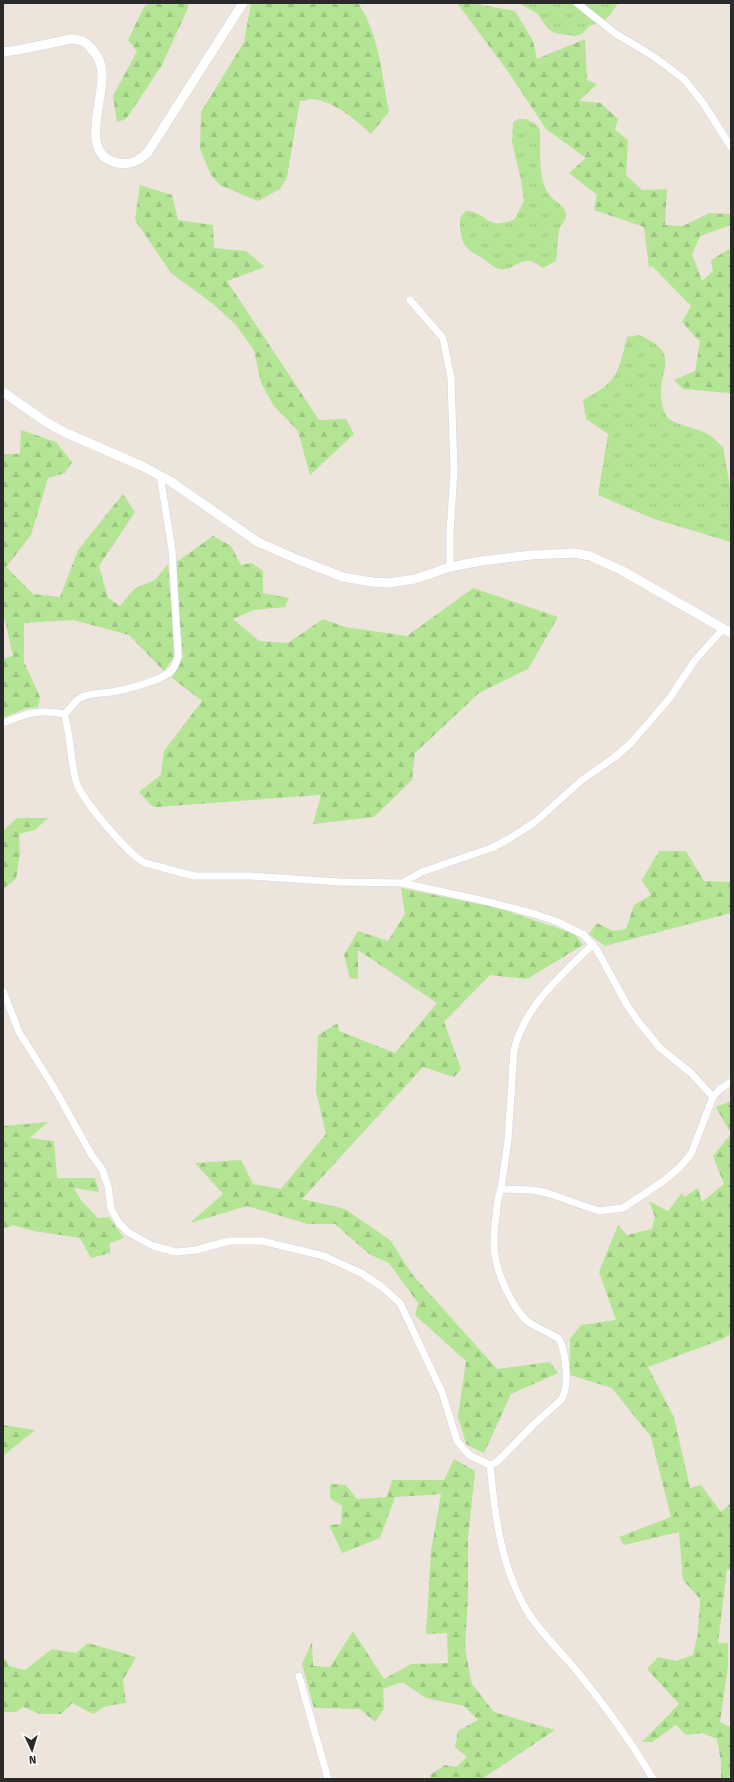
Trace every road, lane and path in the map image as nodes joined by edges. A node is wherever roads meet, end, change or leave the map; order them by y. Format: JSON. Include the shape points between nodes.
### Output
{"nodes":[{"id":1,"x":243,"y":3,"type":"edge"},
{"id":2,"x":577,"y":3,"type":"edge"},
{"id":3,"x":3,"y":52,"type":"edge"},
{"id":4,"x":731,"y":147,"type":"edge"},
{"id":5,"x":410,"y":300,"type":"dead end"},
{"id":6,"x":3,"y":392,"type":"edge"},
{"id":7,"x":160,"y":475,"type":"junction"},
{"id":8,"x":450,"y":568,"type":"junction"},
{"id":9,"x":727,"y":631,"type":"edge"},
{"id":10,"x":64,"y":714,"type":"junction"},
{"id":11,"x":3,"y":723,"type":"edge"},
{"id":12,"x":402,"y":884,"type":"junction"},
{"id":13,"x":593,"y":944,"type":"junction"},
{"id":14,"x":3,"y":991,"type":"edge"},
{"id":15,"x":731,"y":1082,"type":"edge"},
{"id":16,"x":706,"y":1088,"type":"junction"},
{"id":17,"x":720,"y":1089,"type":"junction"},
{"id":18,"x":713,"y":1097,"type":"junction"},
{"id":19,"x":501,"y":1189,"type":"junction"},
{"id":20,"x":490,"y":1465,"type":"junction"},
{"id":21,"x":299,"y":1676,"type":"dead end"},
{"id":22,"x":328,"y":1779,"type":"edge"},
{"id":23,"x":653,"y":1779,"type":"edge"}],
"edges":[{"from":1,"to":3,"type":"street","via":[[148,152],[140,160],[130,164],[117,163],[105,158],[98,150],[96,124],[102,75],[100,62],[86,43],[80,39],[71,39]]},
{"from":2,"to":4,"type":"street","via":[[616,34],[653,56],[684,79]]},
{"from":5,"to":8,"type":"street","via":[[443,338],[451,378],[454,471]]},
{"from":6,"to":7,"type":"street","via":[[64,432]]},
{"from":7,"to":8,"type":"street","via":[[258,542],[343,577],[388,583],[415,579]]},
{"from":7,"to":10,"type":"street","via":[[172,550],[178,656],[176,664],[163,676],[143,684],[84,696]]},
{"from":8,"to":9,"type":"street","via":[[481,561],[532,555],[563,553],[590,556],[621,570]]},
{"from":9,"to":12,"type":"street","via":[[695,660],[669,699],[631,743],[582,780],[535,822],[507,840],[422,872]]},
{"from":10,"to":11,"type":"street","via":[[44,711],[29,713]]},
{"from":10,"to":12,"type":"street","via":[[74,773],[81,793],[126,848],[145,863],[194,876],[250,876]]},
{"from":12,"to":13,"type":"street","via":[[535,914],[575,930]]},
{"from":13,"to":16,"type":"street","via":[[638,1021],[660,1048]]},
{"from":13,"to":19,"type":"street","via":[[533,1007],[517,1036]]},
{"from":14,"to":20,"type":"street","via":[[19,1032],[102,1169],[108,1186],[111,1209],[128,1232],[153,1246],[176,1252],[238,1240],[262,1241],[324,1256],[366,1276],[400,1303],[442,1392],[454,1432],[462,1448],[469,1455]]},
{"from":15,"to":17,"type":"street"},
{"from":16,"to":17,"type":"street"},
{"from":16,"to":18,"type":"street"},
{"from":17,"to":18,"type":"street"},
{"from":18,"to":19,"type":"street","via":[[691,1154],[680,1168],[623,1208],[599,1211],[547,1193]]},
{"from":19,"to":20,"type":"street","via":[[494,1238],[495,1256],[504,1286],[528,1322],[559,1339],[562,1344],[566,1383],[564,1396],[556,1406],[534,1424],[497,1462]]},
{"from":20,"to":23,"type":"street","via":[[503,1551],[523,1603],[536,1623],[581,1677]]},
{"from":21,"to":22,"type":"street"}]}
